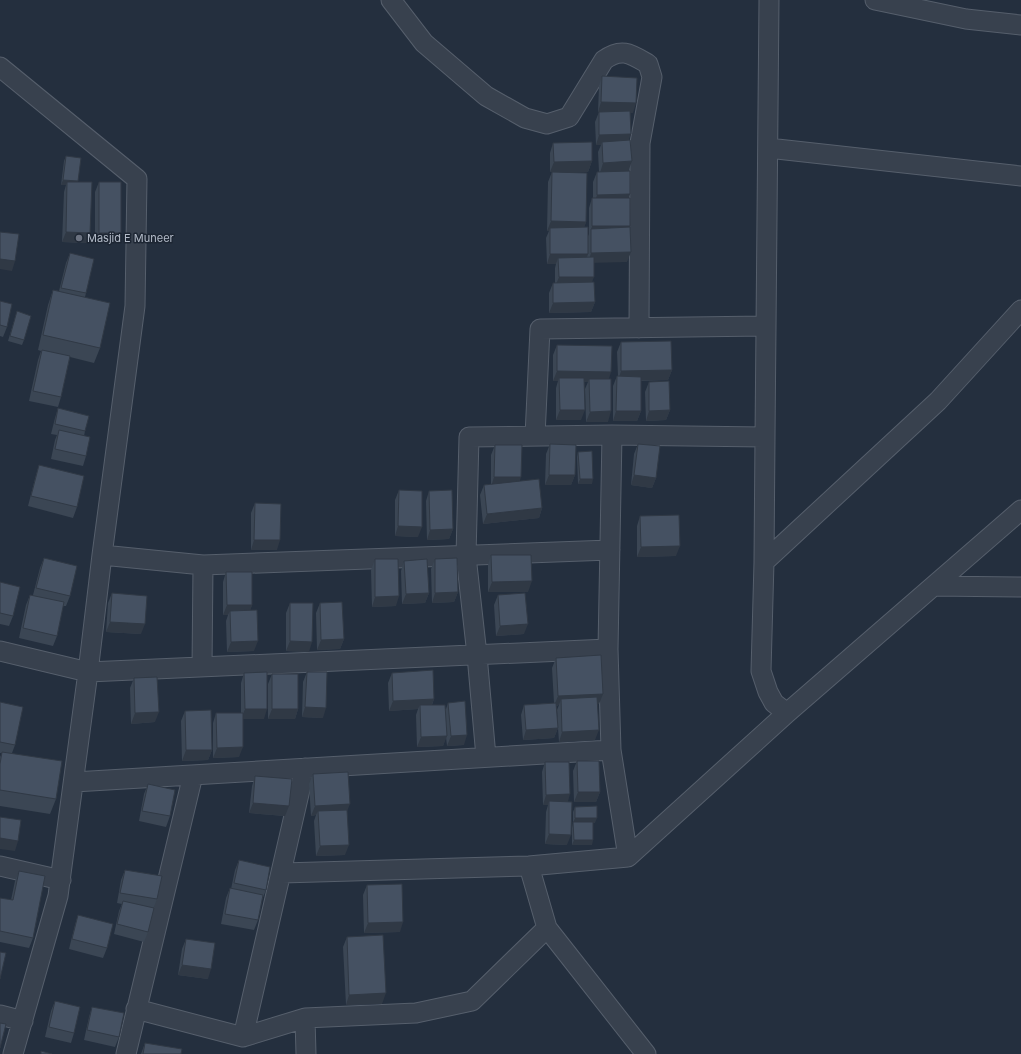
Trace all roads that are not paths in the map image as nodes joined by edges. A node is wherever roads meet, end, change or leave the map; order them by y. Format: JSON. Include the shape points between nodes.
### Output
{"nodes":[{"id":1,"x":391,"y":0,"type":"edge"},
{"id":2,"x":769,"y":0,"type":"edge"},
{"id":3,"x":875,"y":0,"type":"edge"},
{"id":4,"x":1021,"y":25,"type":"edge"},
{"id":5,"x":0,"y":67,"type":"edge"},
{"id":6,"x":768,"y":148,"type":"junction"},
{"id":7,"x":1021,"y":176,"type":"edge"},
{"id":8,"x":1021,"y":310,"type":"edge"},
{"id":9,"x":766,"y":326,"type":"junction"},
{"id":10,"x":639,"y":328,"type":"junction"},
{"id":11,"x":612,"y":435,"type":"junction"},
{"id":12,"x":535,"y":436,"type":"junction"},
{"id":13,"x":765,"y":437,"type":"junction"},
{"id":14,"x":1021,"y":510,"type":"edge"},
{"id":15,"x":610,"y":550,"type":"junction"},
{"id":16,"x":102,"y":554,"type":"junction"},
{"id":17,"x":466,"y":556,"type":"junction"},
{"id":18,"x":764,"y":562,"type":"junction"},
{"id":19,"x":203,"y":565,"type":"junction"},
{"id":20,"x":934,"y":586,"type":"junction"},
{"id":21,"x":1021,"y":587,"type":"edge"},
{"id":22,"x":608,"y":650,"type":"junction"},
{"id":23,"x":0,"y":651,"type":"edge"},
{"id":24,"x":478,"y":655,"type":"junction"},
{"id":25,"x":202,"y":667,"type":"junction"},
{"id":26,"x":88,"y":672,"type":"junction"},
{"id":27,"x":786,"y":713,"type":"junction"},
{"id":28,"x":611,"y":750,"type":"junction"},
{"id":29,"x":486,"y":757,"type":"junction"},
{"id":30,"x":305,"y":768,"type":"junction"},
{"id":31,"x":193,"y":775,"type":"junction"},
{"id":32,"x":74,"y":782,"type":"junction"},
{"id":33,"x":628,"y":857,"type":"junction"},
{"id":34,"x":0,"y":866,"type":"edge"},
{"id":35,"x":529,"y":866,"type":"junction"},
{"id":36,"x":282,"y":873,"type":"junction"},
{"id":37,"x":61,"y":880,"type":"junction"},
{"id":38,"x":547,"y":928,"type":"junction"},
{"id":39,"x":136,"y":1010,"type":"junction"},
{"id":40,"x":0,"y":1015,"type":"edge"},
{"id":41,"x":305,"y":1018,"type":"junction"},
{"id":42,"x":23,"y":1021,"type":"junction"},
{"id":43,"x":243,"y":1037,"type":"junction"},
{"id":44,"x":13,"y":1054,"type":"edge"},
{"id":45,"x":126,"y":1054,"type":"edge"},
{"id":46,"x":306,"y":1054,"type":"edge"},
{"id":47,"x":646,"y":1054,"type":"edge"}],
"edges":[{"from":1,"to":10,"type":"street","via":[[424,43],[486,96],[525,118],[547,124],[569,117],[604,60],[612,54],[629,53],[648,64],[652,77],[640,143]]},
{"from":2,"to":6,"type":"street"},
{"from":3,"to":4,"type":"street","via":[[966,19]]},
{"from":5,"to":16,"type":"street","via":[[137,179],[135,306]]},
{"from":6,"to":7,"type":"street"},
{"from":6,"to":9,"type":"street"},
{"from":8,"to":18,"type":"street","via":[[938,401]]},
{"from":9,"to":10,"type":"street"},
{"from":9,"to":13,"type":"street"},
{"from":10,"to":12,"type":"street","via":[[540,329]]},
{"from":11,"to":12,"type":"street"},
{"from":11,"to":13,"type":"street"},
{"from":11,"to":15,"type":"street"},
{"from":12,"to":17,"type":"street","via":[[469,437]]},
{"from":13,"to":18,"type":"street"},
{"from":14,"to":20,"type":"street"},
{"from":15,"to":17,"type":"street"},
{"from":15,"to":22,"type":"street"},
{"from":16,"to":19,"type":"street"},
{"from":16,"to":26,"type":"street"},
{"from":17,"to":19,"type":"street"},
{"from":17,"to":24,"type":"street"},
{"from":18,"to":27,"type":"street","via":[[761,672],[774,703]]},
{"from":19,"to":25,"type":"street"},
{"from":20,"to":21,"type":"street"},
{"from":20,"to":27,"type":"street"},
{"from":22,"to":24,"type":"street"},
{"from":22,"to":28,"type":"street"},
{"from":23,"to":26,"type":"street"},
{"from":24,"to":25,"type":"street"},
{"from":24,"to":29,"type":"street"},
{"from":25,"to":26,"type":"street"},
{"from":26,"to":32,"type":"street"},
{"from":27,"to":33,"type":"street"},
{"from":28,"to":29,"type":"street"},
{"from":28,"to":33,"type":"street"},
{"from":29,"to":30,"type":"street"},
{"from":30,"to":31,"type":"street"},
{"from":30,"to":36,"type":"street"},
{"from":31,"to":32,"type":"street"},
{"from":31,"to":39,"type":"street"},
{"from":32,"to":37,"type":"street"},
{"from":33,"to":35,"type":"street"},
{"from":34,"to":37,"type":"street"},
{"from":35,"to":36,"type":"street"},
{"from":35,"to":38,"type":"street"},
{"from":36,"to":43,"type":"street"},
{"from":37,"to":42,"type":"street"},
{"from":38,"to":41,"type":"street","via":[[472,1001],[416,1013]]},
{"from":38,"to":47,"type":"street"},
{"from":39,"to":43,"type":"street"},
{"from":39,"to":45,"type":"street"},
{"from":40,"to":42,"type":"street"},
{"from":41,"to":43,"type":"street"},
{"from":41,"to":46,"type":"street"},
{"from":42,"to":44,"type":"street"}]}
